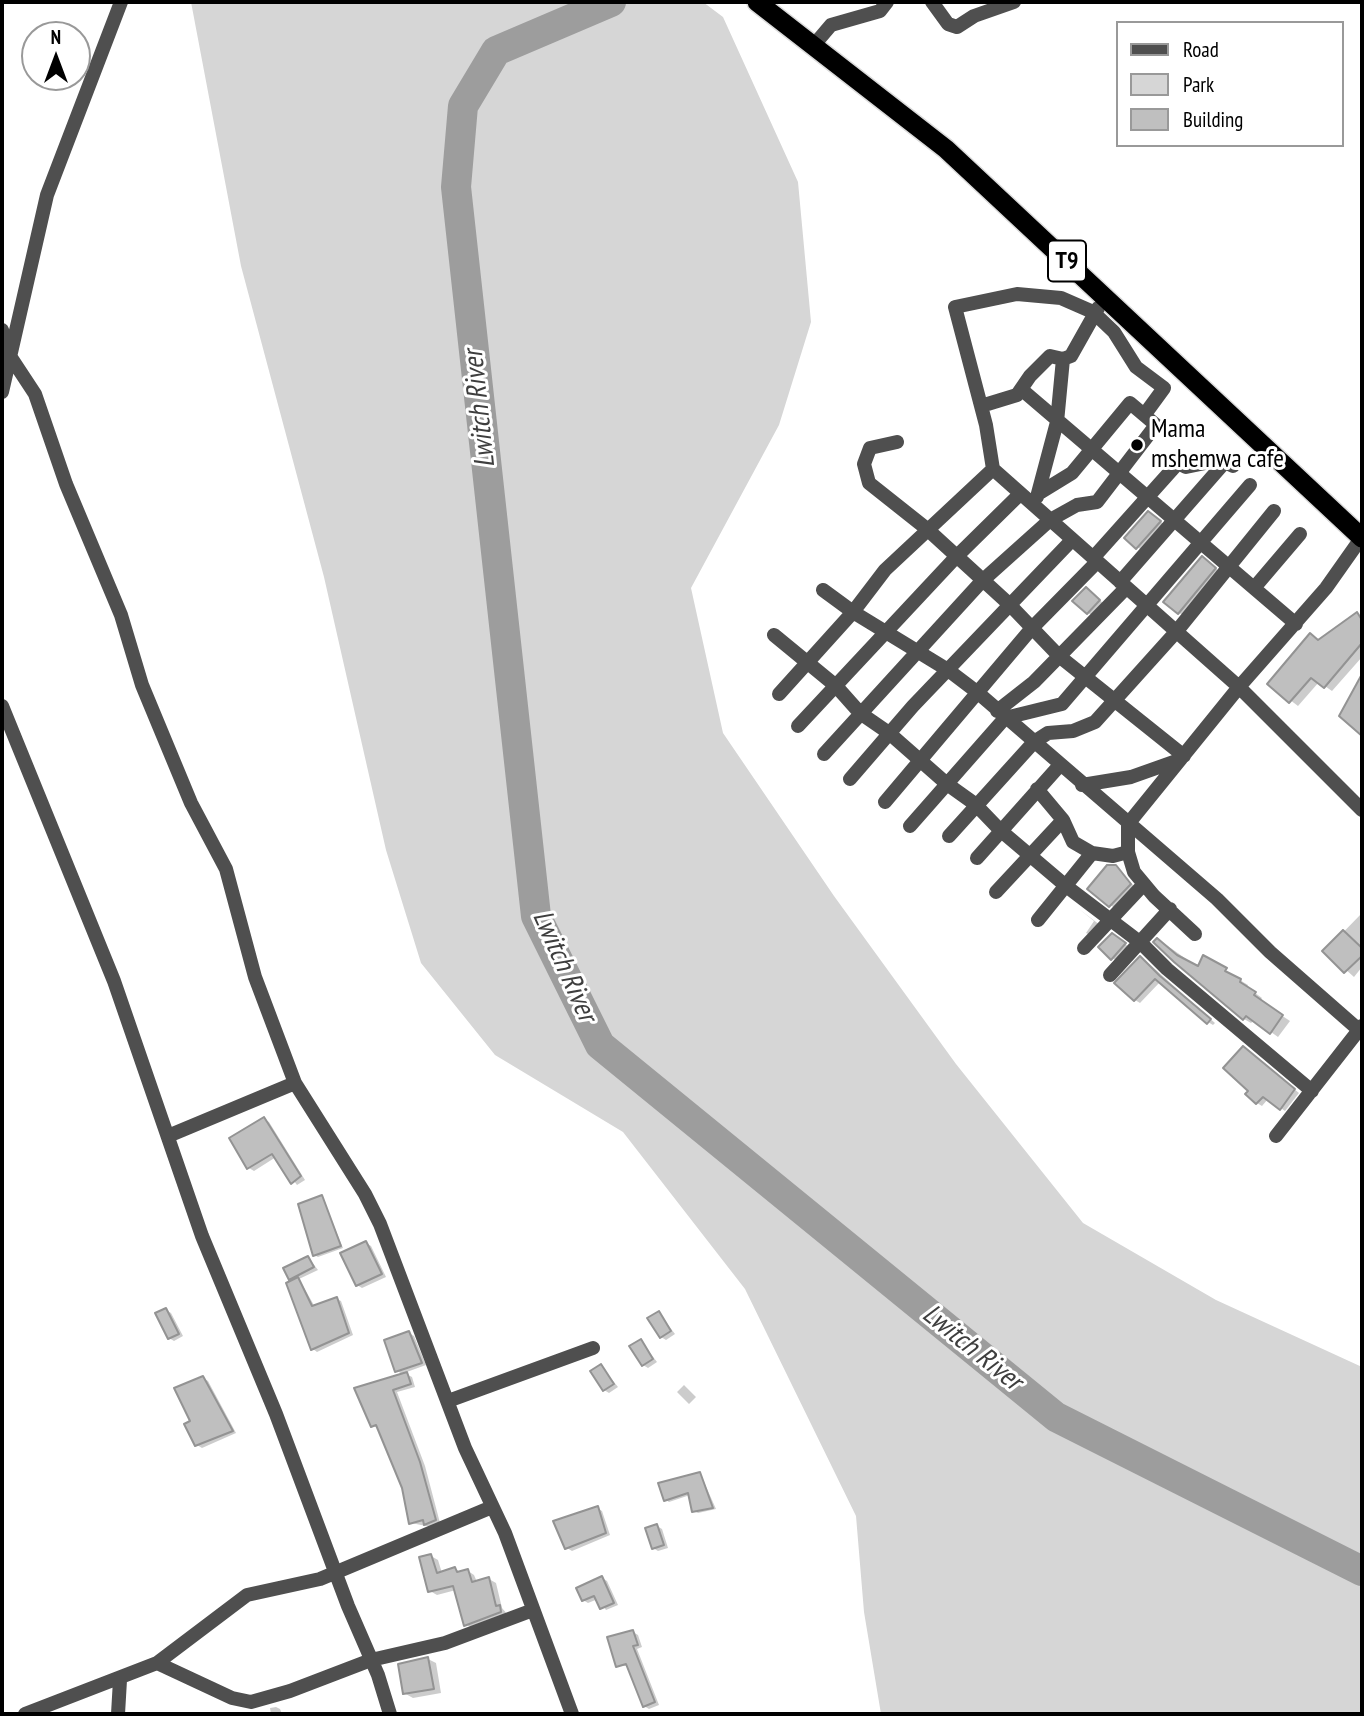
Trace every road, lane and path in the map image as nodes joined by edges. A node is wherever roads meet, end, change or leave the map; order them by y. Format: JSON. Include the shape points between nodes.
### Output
{"nodes":[{"id":1,"x":121,"y":2,"type":"edge"},
{"id":2,"x":757,"y":2,"type":"edge"},
{"id":3,"x":887,"y":2,"type":"edge"},
{"id":4,"x":932,"y":2,"type":"edge"},
{"id":5,"x":1014,"y":2,"type":"edge"},
{"id":6,"x":814,"y":45,"type":"junction"},
{"id":7,"x":1101,"y":306,"type":"junction"},
{"id":8,"x":2,"y":330,"type":"edge"},
{"id":9,"x":10,"y":356,"type":"junction"},
{"id":10,"x":1063,"y":359,"type":"junction"},
{"id":11,"x":1021,"y":389,"type":"junction"},
{"id":12,"x":2,"y":392,"type":"edge"},
{"id":13,"x":981,"y":406,"type":"junction"},
{"id":14,"x":1145,"y":414,"type":"junction"},
{"id":15,"x":1057,"y":422,"type":"junction"},
{"id":16,"x":897,"y":443,"type":"dead end"},
{"id":17,"x":1092,"y":452,"type":"junction"},
{"id":18,"x":993,"y":469,"type":"junction"},
{"id":19,"x":1120,"y":474,"type":"junction"},
{"id":20,"x":1250,"y":485,"type":"dead end"},
{"id":21,"x":1031,"y":496,"type":"junction"},
{"id":22,"x":1146,"y":496,"type":"junction"},
{"id":23,"x":1275,"y":511,"type":"dead end"},
{"id":24,"x":1050,"y":520,"type":"junction"},
{"id":25,"x":1175,"y":522,"type":"junction"},
{"id":26,"x":927,"y":530,"type":"junction"},
{"id":27,"x":1300,"y":534,"type":"dead end"},
{"id":28,"x":1362,"y":538,"type":"edge"},
{"id":29,"x":1072,"y":540,"type":"junction"},
{"id":30,"x":1199,"y":543,"type":"junction"},
{"id":31,"x":956,"y":558,"type":"junction"},
{"id":32,"x":1095,"y":560,"type":"junction"},
{"id":33,"x":1228,"y":565,"type":"junction"},
{"id":34,"x":982,"y":581,"type":"junction"},
{"id":35,"x":1123,"y":585,"type":"junction"},
{"id":36,"x":1254,"y":588,"type":"junction"},
{"id":37,"x":823,"y":590,"type":"dead end"},
{"id":38,"x":1009,"y":604,"type":"junction"},
{"id":39,"x":1148,"y":607,"type":"junction"},
{"id":40,"x":853,"y":612,"type":"junction"},
{"id":41,"x":1296,"y":624,"type":"junction"},
{"id":42,"x":1032,"y":628,"type":"junction"},
{"id":43,"x":886,"y":632,"type":"junction"},
{"id":44,"x":1176,"y":632,"type":"junction"},
{"id":45,"x":774,"y":635,"type":"dead end"},
{"id":46,"x":917,"y":649,"type":"junction"},
{"id":47,"x":1059,"y":656,"type":"junction"},
{"id":48,"x":807,"y":664,"type":"junction"},
{"id":49,"x":948,"y":670,"type":"junction"},
{"id":50,"x":1086,"y":677,"type":"junction"},
{"id":51,"x":836,"y":686,"type":"junction"},
{"id":52,"x":1239,"y":687,"type":"junction"},
{"id":53,"x":976,"y":692,"type":"junction"},
{"id":54,"x":779,"y":694,"type":"dead end"},
{"id":55,"x":1115,"y":699,"type":"junction"},
{"id":56,"x":2,"y":706,"type":"edge"},
{"id":57,"x":860,"y":713,"type":"junction"},
{"id":58,"x":1001,"y":714,"type":"junction"},
{"id":59,"x":797,"y":726,"type":"dead end"},
{"id":60,"x":889,"y":733,"type":"junction"},
{"id":61,"x":1034,"y":742,"type":"junction"},
{"id":62,"x":824,"y":754,"type":"dead end"},
{"id":63,"x":1183,"y":758,"type":"junction"},
{"id":64,"x":920,"y":761,"type":"junction"},
{"id":65,"x":1060,"y":765,"type":"junction"},
{"id":66,"x":850,"y":779,"type":"dead end"},
{"id":67,"x":947,"y":784,"type":"junction"},
{"id":68,"x":1082,"y":785,"type":"junction"},
{"id":69,"x":1037,"y":789,"type":"junction"},
{"id":70,"x":885,"y":802,"type":"dead end"},
{"id":71,"x":975,"y":804,"type":"junction"},
{"id":72,"x":1362,"y":810,"type":"edge"},
{"id":73,"x":1063,"y":820,"type":"junction"},
{"id":74,"x":1128,"y":824,"type":"junction"},
{"id":75,"x":910,"y":826,"type":"dead end"},
{"id":76,"x":1000,"y":830,"type":"junction"},
{"id":77,"x":949,"y":836,"type":"dead end"},
{"id":78,"x":1128,"y":852,"type":"junction"},
{"id":79,"x":1092,"y":853,"type":"junction"},
{"id":80,"x":1029,"y":855,"type":"junction"},
{"id":81,"x":977,"y":858,"type":"dead end"},
{"id":82,"x":1144,"y":884,"type":"junction"},
{"id":83,"x":1066,"y":886,"type":"junction"},
{"id":84,"x":996,"y":892,"type":"dead end"},
{"id":85,"x":1170,"y":909,"type":"junction"},
{"id":86,"x":1111,"y":918,"type":"junction"},
{"id":87,"x":1038,"y":920,"type":"dead end"},
{"id":88,"x":1195,"y":934,"type":"dead end"},
{"id":89,"x":1142,"y":943,"type":"junction"},
{"id":90,"x":1084,"y":948,"type":"dead end"},
{"id":91,"x":1110,"y":975,"type":"dead end"},
{"id":92,"x":1361,"y":1028,"type":"edge"},
{"id":93,"x":295,"y":1083,"type":"junction"},
{"id":94,"x":1312,"y":1091,"type":"junction"},
{"id":95,"x":169,"y":1136,"type":"junction"},
{"id":96,"x":1276,"y":1136,"type":"dead end"},
{"id":97,"x":593,"y":1348,"type":"dead end"},
{"id":98,"x":447,"y":1401,"type":"junction"},
{"id":99,"x":492,"y":1507,"type":"junction"},
{"id":100,"x":335,"y":1572,"type":"junction"},
{"id":101,"x":533,"y":1609,"type":"junction"},
{"id":102,"x":371,"y":1660,"type":"junction"},
{"id":103,"x":157,"y":1663,"type":"junction"},
{"id":104,"x":120,"y":1680,"type":"junction"},
{"id":105,"x":25,"y":1714,"type":"edge"},
{"id":106,"x":118,"y":1714,"type":"edge"},
{"id":107,"x":390,"y":1714,"type":"edge"},
{"id":108,"x":572,"y":1714,"type":"edge"}],
"edges":[{"from":1,"to":9,"type":"street","via":[[47,195]]},
{"from":2,"to":6,"type":"highway","number":"T9"},
{"from":3,"to":6,"type":"street","via":[[880,10],[831,25]]},
{"from":4,"to":5,"type":"street","via":[[948,24],[957,27]]},
{"from":6,"to":7,"type":"highway","number":"T9","via":[[946,149]]},
{"from":7,"to":10,"type":"street","via":[[1071,356]]},
{"from":7,"to":13,"type":"street","via":[[1017,294],[955,307]]},
{"from":7,"to":14,"type":"street","via":[[1136,367],[1164,388]]},
{"from":7,"to":28,"type":"highway","number":"T9"},
{"from":8,"to":9,"type":"street"},
{"from":9,"to":12,"type":"street"},
{"from":9,"to":93,"type":"street","via":[[35,394],[65,484],[121,615],[142,685],[191,803],[226,869],[255,977]]},
{"from":10,"to":11,"type":"street","via":[[1050,356]]},
{"from":10,"to":15,"type":"street"},
{"from":11,"to":13,"type":"street","via":[[1017,395]]},
{"from":11,"to":15,"type":"street"},
{"from":13,"to":18,"type":"street"},
{"from":14,"to":17,"type":"street","via":[[1130,403]]},
{"from":14,"to":19,"type":"street","via":[[1156,425]]},
{"from":15,"to":17,"type":"street"},
{"from":15,"to":21,"type":"street","via":[[1053,445]]},
{"from":16,"to":26,"type":"street","via":[[870,448],[864,464],[869,482]]},
{"from":17,"to":19,"type":"street"},
{"from":17,"to":21,"type":"street","via":[[1064,480]]},
{"from":18,"to":21,"type":"street"},
{"from":18,"to":26,"type":"street"},
{"from":19,"to":22,"type":"street"},
{"from":19,"to":24,"type":"street","via":[[1097,502],[1077,505]]},
{"from":20,"to":30,"type":"street"},
{"from":21,"to":24,"type":"street"},
{"from":21,"to":31,"type":"street"},
{"from":22,"to":25,"type":"street"},
{"from":22,"to":25,"type":"street","via":[[1178,463],[1186,467],[1229,464]]},
{"from":22,"to":32,"type":"street"},
{"from":23,"to":33,"type":"street"},
{"from":24,"to":29,"type":"street"},
{"from":24,"to":34,"type":"street"},
{"from":25,"to":30,"type":"street"},
{"from":25,"to":35,"type":"street"},
{"from":26,"to":31,"type":"street"},
{"from":26,"to":40,"type":"street","via":[[885,570]]},
{"from":27,"to":36,"type":"street"},
{"from":28,"to":41,"type":"street"},
{"from":29,"to":32,"type":"street"},
{"from":29,"to":38,"type":"street"},
{"from":30,"to":33,"type":"street"},
{"from":30,"to":39,"type":"street"},
{"from":31,"to":34,"type":"street"},
{"from":31,"to":43,"type":"street"},
{"from":32,"to":35,"type":"street"},
{"from":32,"to":42,"type":"street"},
{"from":33,"to":36,"type":"street"},
{"from":33,"to":44,"type":"street"},
{"from":34,"to":38,"type":"street"},
{"from":34,"to":46,"type":"street"},
{"from":35,"to":39,"type":"street"},
{"from":35,"to":47,"type":"street"},
{"from":36,"to":41,"type":"street"},
{"from":37,"to":40,"type":"street"},
{"from":38,"to":42,"type":"street"},
{"from":38,"to":49,"type":"street"},
{"from":39,"to":44,"type":"street"},
{"from":39,"to":50,"type":"street"},
{"from":40,"to":43,"type":"street"},
{"from":40,"to":48,"type":"street"},
{"from":41,"to":52,"type":"street"},
{"from":42,"to":47,"type":"street"},
{"from":42,"to":53,"type":"street"},
{"from":43,"to":46,"type":"street"},
{"from":43,"to":51,"type":"street"},
{"from":44,"to":52,"type":"street"},
{"from":44,"to":55,"type":"street"},
{"from":45,"to":48,"type":"street"},
{"from":46,"to":49,"type":"street"},
{"from":46,"to":57,"type":"street"},
{"from":47,"to":50,"type":"street"},
{"from":47,"to":58,"type":"street"},
{"from":48,"to":51,"type":"street"},
{"from":48,"to":54,"type":"street"},
{"from":49,"to":53,"type":"street"},
{"from":49,"to":60,"type":"street"},
{"from":50,"to":55,"type":"street"},
{"from":50,"to":58,"type":"street","via":[[1062,704]]},
{"from":51,"to":57,"type":"street"},
{"from":51,"to":59,"type":"street"},
{"from":52,"to":63,"type":"street"},
{"from":52,"to":72,"type":"street"},
{"from":53,"to":58,"type":"street"},
{"from":53,"to":64,"type":"street"},
{"from":55,"to":61,"type":"street","via":[[1095,722],[1073,731],[1048,733]]},
{"from":55,"to":63,"type":"street"},
{"from":56,"to":95,"type":"street","via":[[114,981]]},
{"from":57,"to":60,"type":"street"},
{"from":57,"to":62,"type":"street"},
{"from":58,"to":61,"type":"street"},
{"from":58,"to":67,"type":"street"},
{"from":60,"to":64,"type":"street"},
{"from":60,"to":66,"type":"street"},
{"from":61,"to":65,"type":"street"},
{"from":61,"to":71,"type":"street"},
{"from":63,"to":68,"type":"street","via":[[1131,777]]},
{"from":63,"to":74,"type":"street"},
{"from":64,"to":67,"type":"street"},
{"from":64,"to":70,"type":"street"},
{"from":65,"to":68,"type":"street"},
{"from":65,"to":69,"type":"street"},
{"from":67,"to":71,"type":"street"},
{"from":67,"to":75,"type":"street"},
{"from":68,"to":74,"type":"street"},
{"from":69,"to":73,"type":"street"},
{"from":69,"to":76,"type":"street"},
{"from":71,"to":76,"type":"street"},
{"from":71,"to":77,"type":"street"},
{"from":73,"to":79,"type":"street","via":[[1073,842]]},
{"from":73,"to":80,"type":"street"},
{"from":74,"to":78,"type":"street"},
{"from":74,"to":92,"type":"street"},
{"from":76,"to":80,"type":"street"},
{"from":76,"to":81,"type":"street"},
{"from":78,"to":79,"type":"street","via":[[1113,856]]},
{"from":78,"to":82,"type":"street","via":[[1134,872]]},
{"from":79,"to":83,"type":"street"},
{"from":80,"to":83,"type":"street"},
{"from":80,"to":84,"type":"street"},
{"from":82,"to":85,"type":"street"},
{"from":82,"to":86,"type":"street"},
{"from":83,"to":86,"type":"street"},
{"from":83,"to":87,"type":"street"},
{"from":85,"to":88,"type":"street"},
{"from":85,"to":89,"type":"street"},
{"from":86,"to":89,"type":"street"},
{"from":86,"to":90,"type":"street"},
{"from":89,"to":91,"type":"street"},
{"from":89,"to":94,"type":"street"},
{"from":92,"to":94,"type":"street"},
{"from":93,"to":95,"type":"street"},
{"from":93,"to":98,"type":"street","via":[[380,1224]]},
{"from":94,"to":96,"type":"street"},
{"from":95,"to":100,"type":"street","via":[[202,1236]]},
{"from":97,"to":98,"type":"street"},
{"from":98,"to":99,"type":"street"},
{"from":99,"to":100,"type":"street"},
{"from":99,"to":101,"type":"street"},
{"from":100,"to":102,"type":"street"},
{"from":100,"to":103,"type":"street","via":[[247,1595]]},
{"from":101,"to":102,"type":"street","via":[[445,1643]]},
{"from":101,"to":108,"type":"street"},
{"from":102,"to":103,"type":"street","via":[[251,1702],[232,1698]]},
{"from":102,"to":107,"type":"street"},
{"from":103,"to":104,"type":"street"},
{"from":104,"to":105,"type":"street"},
{"from":104,"to":106,"type":"street"}]}
